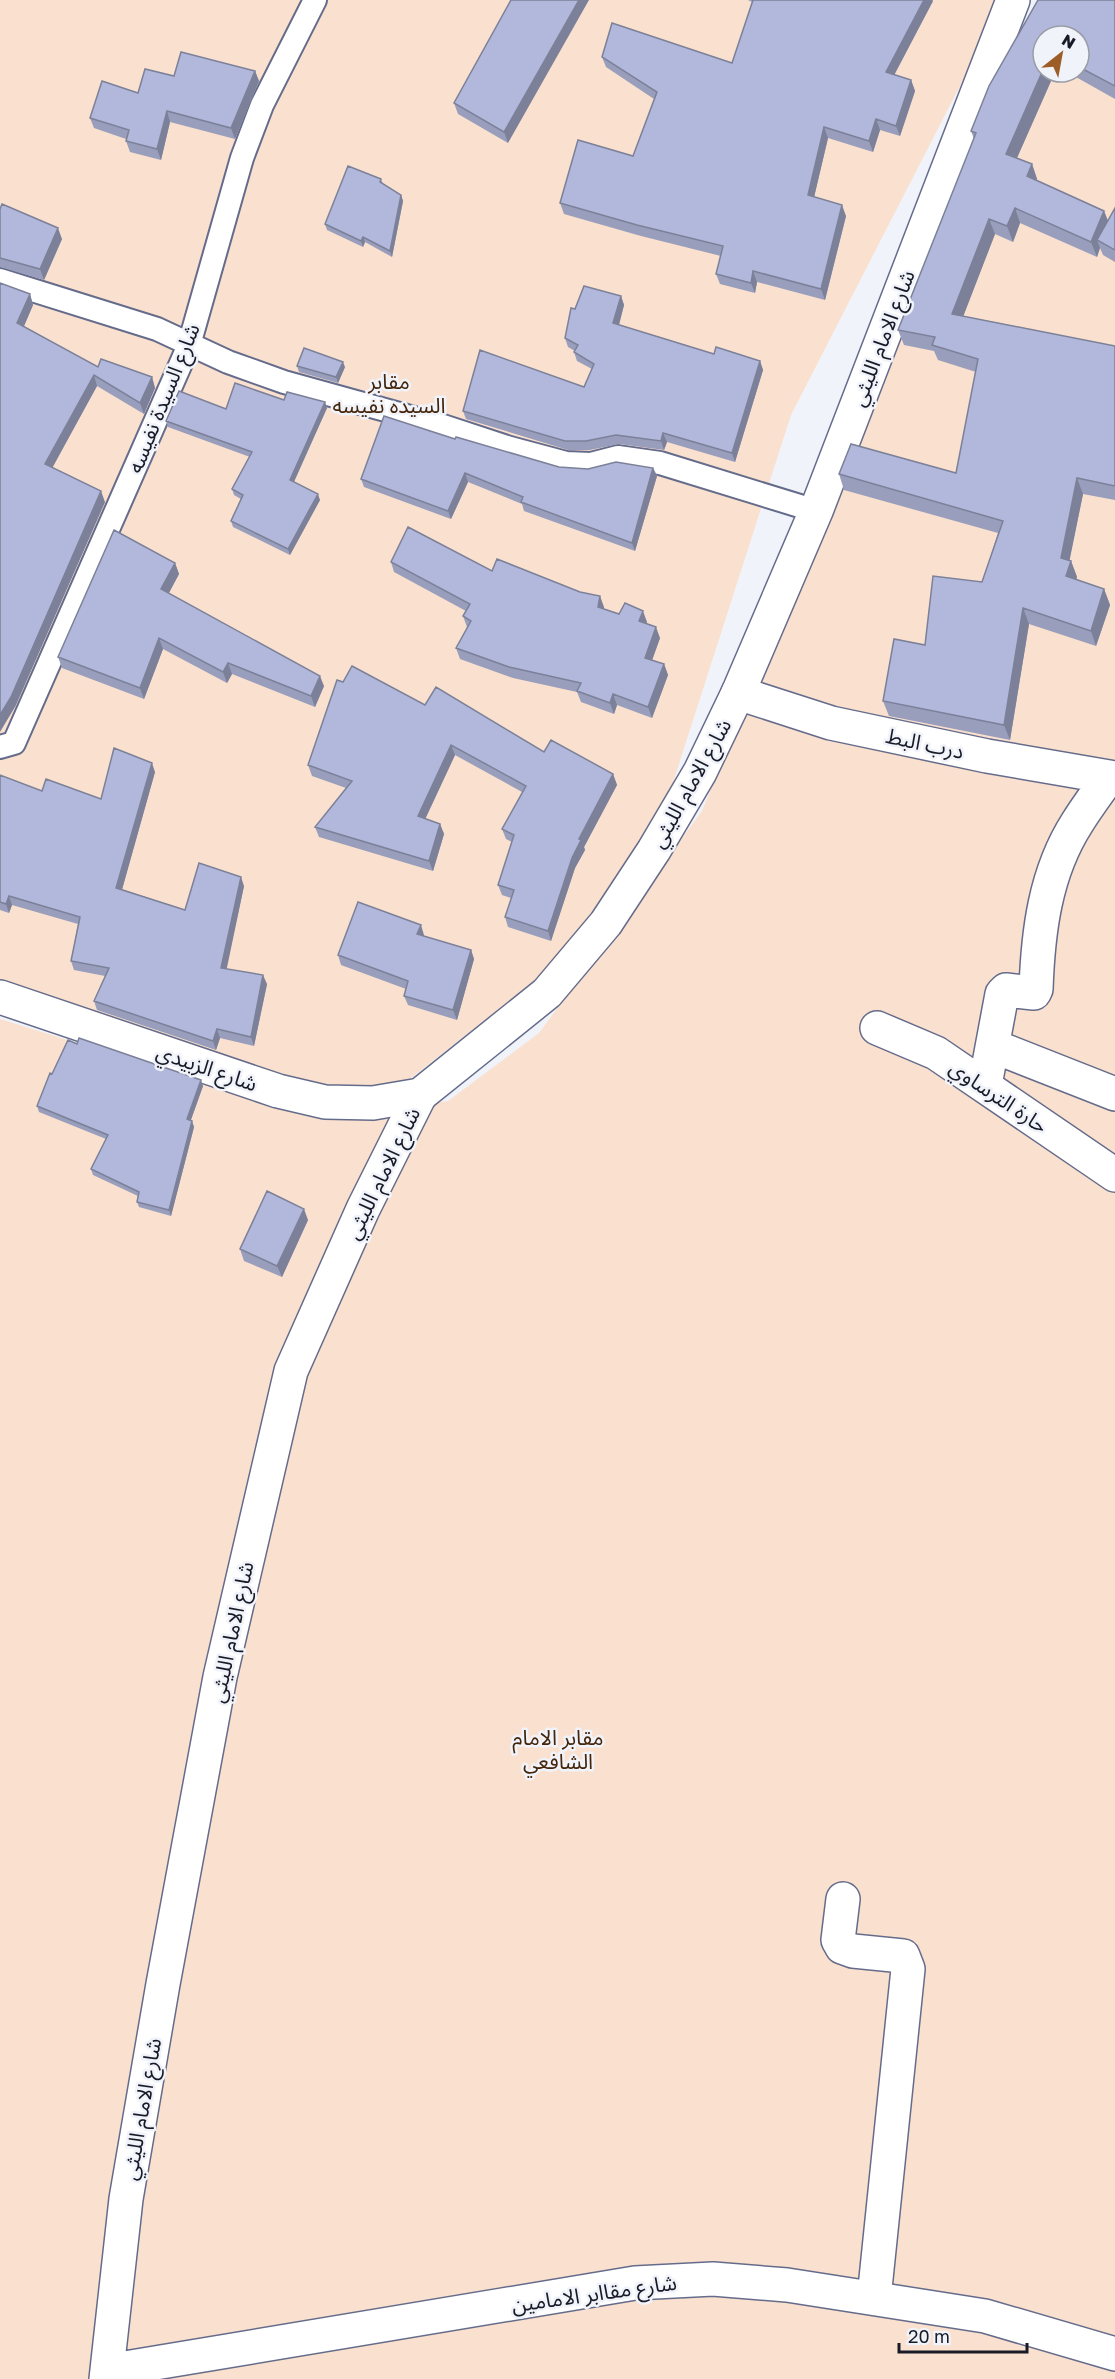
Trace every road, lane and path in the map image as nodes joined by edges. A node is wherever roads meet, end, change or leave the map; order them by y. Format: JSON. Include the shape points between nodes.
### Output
{"nodes":[{"id":1,"x":315,"y":0,"type":"edge"},
{"id":2,"x":1013,"y":0,"type":"edge"},
{"id":3,"x":0,"y":280,"type":"edge"},
{"id":4,"x":189,"y":345,"type":"junction"},
{"id":5,"x":816,"y":511,"type":"junction"},
{"id":6,"x":738,"y":693,"type":"junction"},
{"id":7,"x":5,"y":742,"type":"edge"},
{"id":8,"x":1112,"y":778,"type":"edge"},
{"id":9,"x":0,"y":997,"type":"edge"},
{"id":10,"x":878,"y":1028,"type":"dead end"},
{"id":11,"x":993,"y":1046,"type":"junction"},
{"id":12,"x":986,"y":1085,"type":"junction"},
{"id":13,"x":1115,"y":1092,"type":"edge"},
{"id":14,"x":420,"y":1095,"type":"junction"},
{"id":15,"x":1115,"y":1174,"type":"edge"},
{"id":16,"x":843,"y":1899,"type":"dead end"},
{"id":17,"x":874,"y":2298,"type":"junction"},
{"id":18,"x":1115,"y":2354,"type":"edge"},
{"id":19,"x":107,"y":2375,"type":"edge"}],
"edges":[{"from":1,"to":4,"type":"lane","name":"شارع السيدة نفيسه","via":[[262,105],[242,158]]},
{"from":2,"to":5,"type":"street","name":"شارع الامام الليثي"},
{"from":3,"to":4,"type":"lane","via":[[157,329]]},
{"from":4,"to":5,"type":"lane","via":[[284,382],[566,463],[591,464],[618,457],[660,463]]},
{"from":4,"to":7,"type":"lane","name":"شارع السيدة نفيسه"},
{"from":5,"to":6,"type":"street","name":"شارع الامام الليثي"},
{"from":6,"to":8,"type":"street","name":"درب البط","via":[[831,723]]},
{"from":6,"to":14,"type":"street","name":"شارع الامام الليثي","via":[[694,782],[606,923],[548,993]]},
{"from":8,"to":11,"type":"street","via":[[1075,825],[1052,878],[1038,935],[1036,989],[1034,993],[1004,991]]},
{"from":9,"to":14,"type":"street","name":"شارع الزبيدي","via":[[278,1091],[325,1101],[373,1103]]},
{"from":10,"to":12,"type":"street","name":"حارة الترساوي","via":[[936,1053]]},
{"from":11,"to":12,"type":"street"},
{"from":11,"to":13,"type":"street"},
{"from":12,"to":15,"type":"street","name":"حارة الترساوي"},
{"from":14,"to":19,"type":"street","name":"شارع الامام الليثي","via":[[363,1209],[291,1371],[220,1677],[161,1995],[126,2199]]},
{"from":16,"to":17,"type":"street","via":[[838,1940],[842,1947],[903,1956],[908,1969]]},
{"from":17,"to":18,"type":"street","name":"شارع مقاابر الامامين","via":[[985,2316]]},
{"from":17,"to":19,"type":"street","name":"شارع مقاابر الامامين","via":[[787,2284],[712,2279],[635,2283]]}]}
